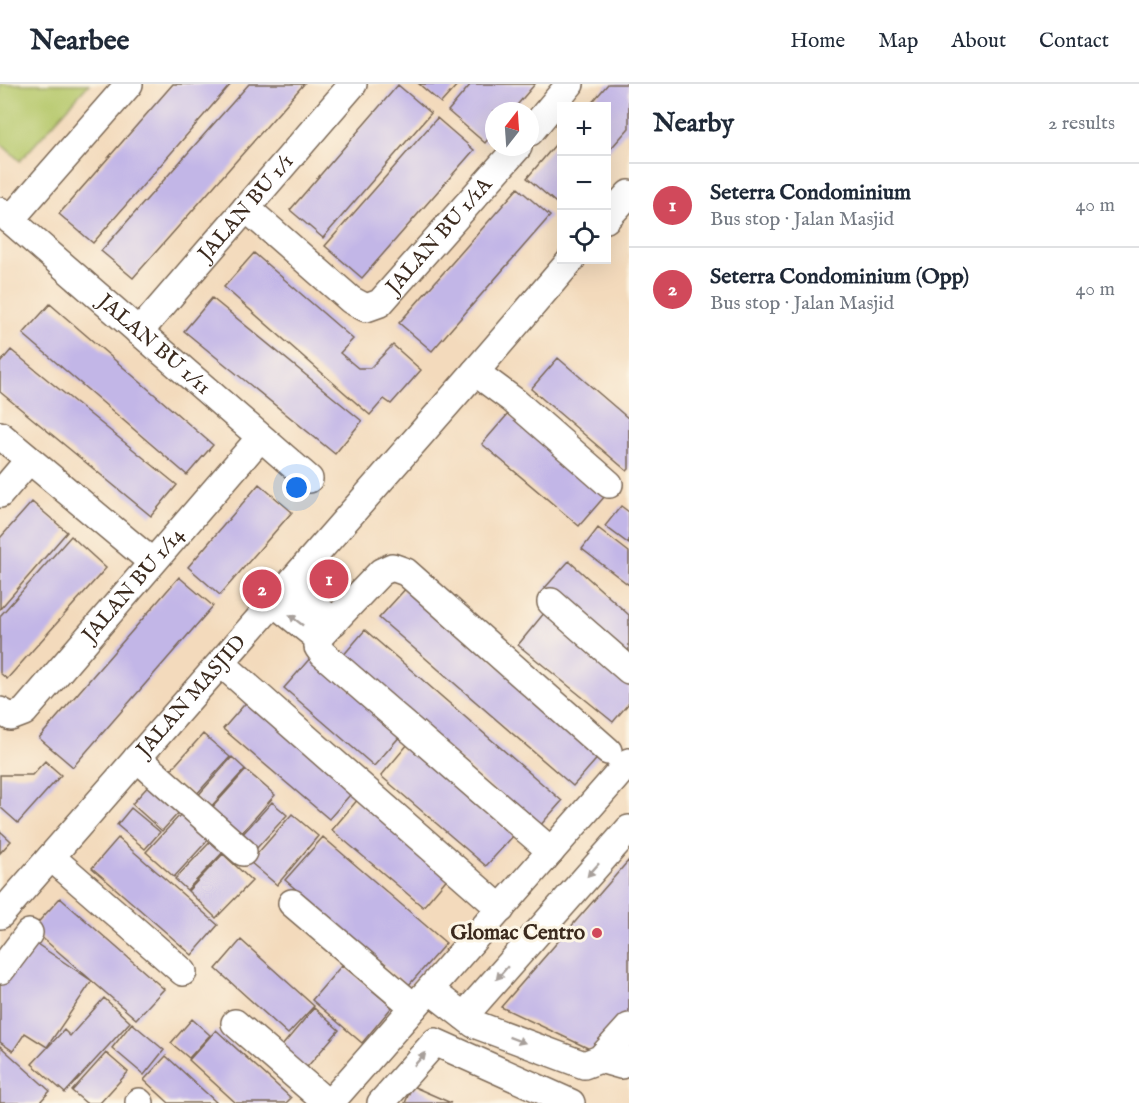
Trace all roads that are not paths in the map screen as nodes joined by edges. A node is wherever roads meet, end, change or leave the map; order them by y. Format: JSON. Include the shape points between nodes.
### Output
{"nodes":[{"id":1,"x":129,"y":84,"type":"edge"},
{"id":2,"x":353,"y":84,"type":"edge"},
{"id":3,"x":570,"y":84,"type":"edge"},
{"id":4,"x":539,"y":121,"type":"edge"},
{"id":5,"x":510,"y":156,"type":"edge"},
{"id":6,"x":246,"y":208,"type":"junction"},
{"id":7,"x":5,"y":216,"type":"edge"},
{"id":8,"x":568,"y":264,"type":"edge"},
{"id":9,"x":139,"y":332,"type":"junction"},
{"id":10,"x":476,"y":372,"type":"junction"},
{"id":11,"x":0,"y":435,"type":"edge"},
{"id":12,"x":261,"y":438,"type":"junction"},
{"id":13,"x":29,"y":460,"type":"junction"},
{"id":14,"x":309,"y":479,"type":"dead end"},
{"id":15,"x":609,"y":484,"type":"dead end"},
{"id":16,"x":0,"y":494,"type":"edge"},
{"id":17,"x":152,"y":562,"type":"junction"},
{"id":18,"x":281,"y":593,"type":"junction"},
{"id":19,"x":551,"y":602,"type":"dead end"},
{"id":20,"x":326,"y":630,"type":"junction"},
{"id":21,"x":221,"y":663,"type":"junction"},
{"id":22,"x":629,"y":669,"type":"edge"},
{"id":23,"x":0,"y":711,"type":"edge"},
{"id":24,"x":618,"y":757,"type":"edge"},
{"id":25,"x":137,"y":759,"type":"junction"},
{"id":26,"x":629,"y":829,"type":"edge"},
{"id":27,"x":551,"y":851,"type":"junction"},
{"id":28,"x":243,"y":852,"type":"dead end"},
{"id":29,"x":51,"y":857,"type":"junction"},
{"id":30,"x":292,"y":903,"type":"dead end"},
{"id":31,"x":503,"y":906,"type":"junction"},
{"id":32,"x":0,"y":915,"type":"edge"},
{"id":33,"x":540,"y":931,"type":"junction"},
{"id":34,"x":29,"y":933,"type":"dead end"},
{"id":35,"x":0,"y":969,"type":"edge"},
{"id":36,"x":183,"y":972,"type":"dead end"},
{"id":37,"x":422,"y":999,"type":"junction"},
{"id":38,"x":464,"y":1016,"type":"junction"},
{"id":39,"x":235,"y":1023,"type":"dead end"},
{"id":40,"x":629,"y":1027,"type":"edge"},
{"id":41,"x":629,"y":1060,"type":"edge"},
{"id":42,"x":592,"y":1062,"type":"junction"},
{"id":43,"x":329,"y":1103,"type":"edge"},
{"id":44,"x":381,"y":1103,"type":"edge"},
{"id":45,"x":571,"y":1103,"type":"edge"}],
"edges":[{"from":1,"to":7,"type":"street"},
{"from":2,"to":6,"type":"street","name":"JALAN BU 1/1"},
{"from":3,"to":4,"type":"street"},
{"from":5,"to":6,"type":"street","name":"JALAN BU 1/1A","via":[[380,303],[366,308],[351,300]]},
{"from":6,"to":9,"type":"street","name":"JALAN BU 1/1"},
{"from":7,"to":9,"type":"street","name":"JALAN BU 1/11"},
{"from":8,"to":10,"type":"street","name":"JALAN MASJID"},
{"from":9,"to":12,"type":"street","name":"JALAN BU 1/11"},
{"from":10,"to":15,"type":"street"},
{"from":10,"to":18,"type":"street","name":"JALAN MASJID"},
{"from":11,"to":13,"type":"street"},
{"from":12,"to":14,"type":"street","name":"JALAN BU 1/11"},
{"from":12,"to":17,"type":"street","name":"JALAN BU 1/14"},
{"from":13,"to":16,"type":"street"},
{"from":13,"to":17,"type":"street"},
{"from":17,"to":23,"type":"street","name":"JALAN BU 1/14","via":[[24,712],[11,717]]},
{"from":18,"to":20,"type":"street"},
{"from":18,"to":21,"type":"street","name":"JALAN MASJID"},
{"from":19,"to":22,"type":"street"},
{"from":20,"to":24,"type":"street","via":[[381,572],[392,567],[406,572]]},
{"from":20,"to":27,"type":"street","via":[[318,647],[323,654]]},
{"from":21,"to":25,"type":"street","name":"JALAN MASJID"},
{"from":21,"to":31,"type":"street"},
{"from":24,"to":27,"type":"street"},
{"from":25,"to":28,"type":"street"},
{"from":25,"to":29,"type":"street","name":"JALAN MASJID"},
{"from":26,"to":33,"type":"street","one_way":true},
{"from":27,"to":31,"type":"street"},
{"from":29,"to":32,"type":"street","name":"JALAN MASJID"},
{"from":29,"to":36,"type":"street"},
{"from":30,"to":37,"type":"street"},
{"from":31,"to":33,"type":"street"},
{"from":31,"to":37,"type":"street"},
{"from":33,"to":38,"type":"street","one_way":true},
{"from":34,"to":35,"type":"street"},
{"from":37,"to":38,"type":"street"},
{"from":37,"to":43,"type":"street"},
{"from":38,"to":42,"type":"street","one_way":true,"via":[[474,1024]]},
{"from":39,"to":43,"type":"street"},
{"from":40,"to":42,"type":"street"},
{"from":41,"to":42,"type":"street","via":[[621,1065]]},
{"from":44,"to":45,"type":"street","one_way":true,"via":[[435,1042]]}]}
